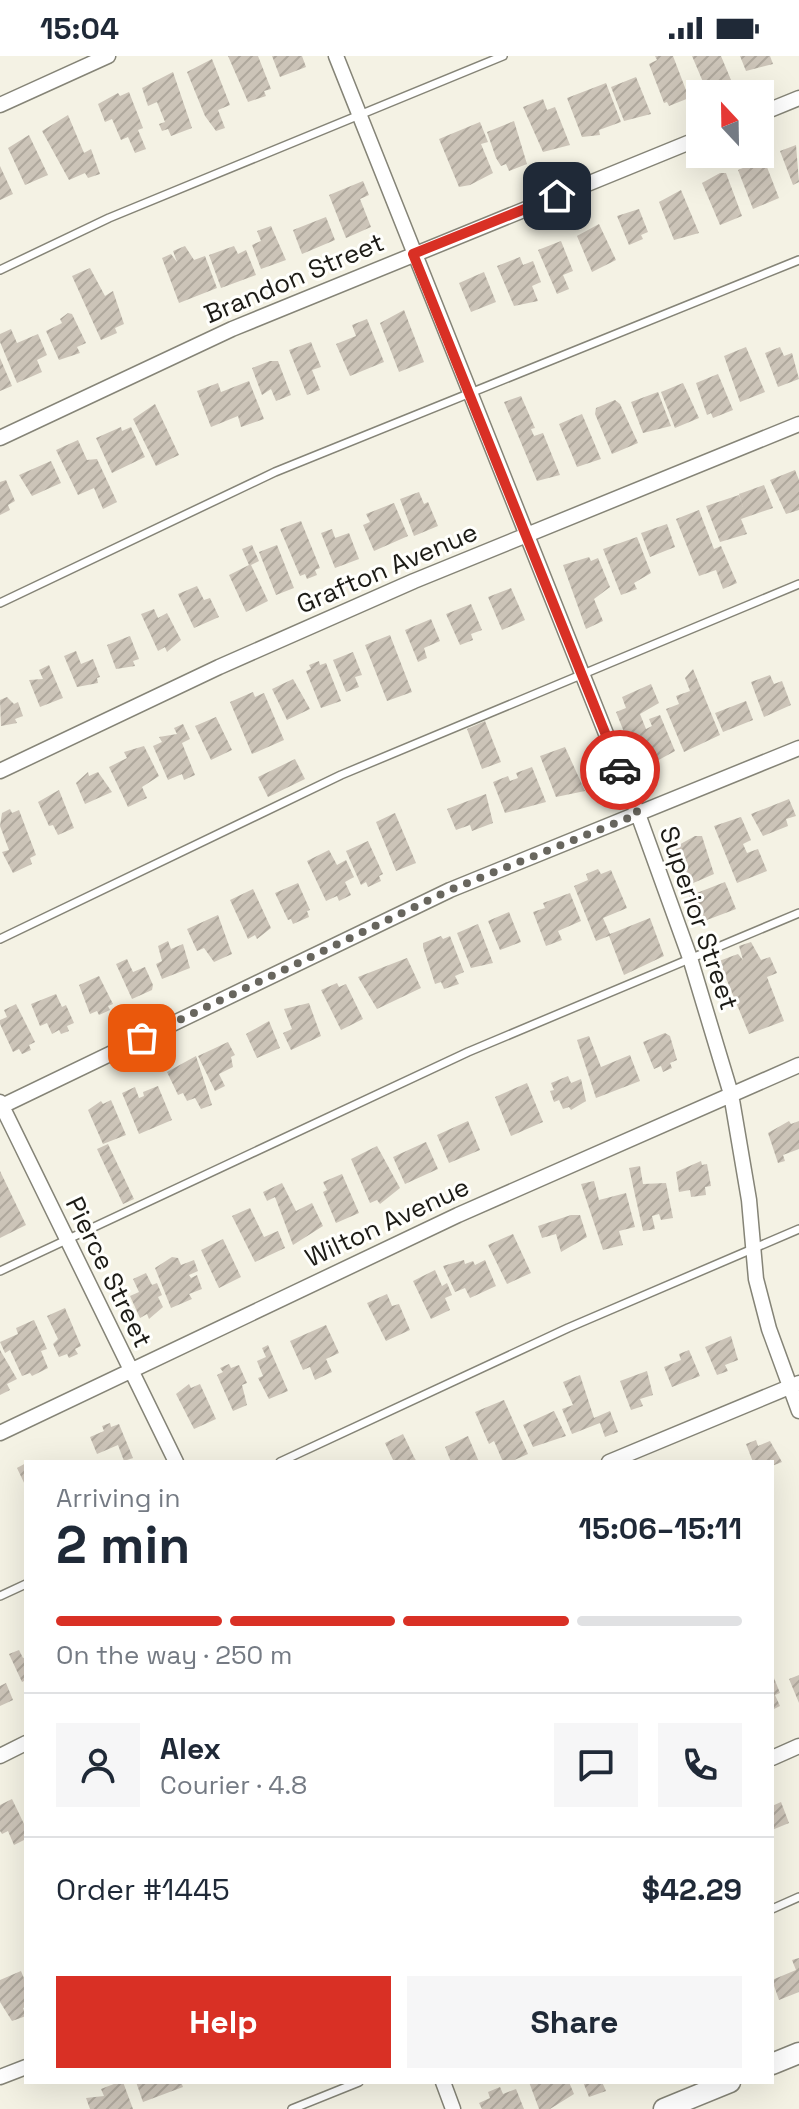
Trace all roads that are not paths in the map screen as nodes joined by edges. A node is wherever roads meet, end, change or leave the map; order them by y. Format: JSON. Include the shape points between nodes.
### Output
{"nodes":[{"id":1,"x":108,"y":56,"type":"edge"},
{"id":2,"x":336,"y":56,"type":"edge"},
{"id":3,"x":503,"y":56,"type":"edge"},
{"id":4,"x":799,"y":98,"type":"edge"},
{"id":5,"x":0,"y":105,"type":"edge"},
{"id":6,"x":774,"y":108,"type":"edge"},
{"id":7,"x":358,"y":115,"type":"junction"},
{"id":8,"x":686,"y":144,"type":"edge"},
{"id":9,"x":413,"y":254,"type":"junction"},
{"id":10,"x":799,"y":260,"type":"edge"},
{"id":11,"x":0,"y":270,"type":"edge"},
{"id":12,"x":469,"y":395,"type":"junction"},
{"id":13,"x":799,"y":424,"type":"edge"},
{"id":14,"x":0,"y":438,"type":"edge"},
{"id":15,"x":526,"y":537,"type":"junction"},
{"id":16,"x":799,"y":584,"type":"edge"},
{"id":17,"x":0,"y":603,"type":"edge"},
{"id":18,"x":580,"y":672,"type":"junction"},
{"id":19,"x":799,"y":748,"type":"edge"},
{"id":20,"x":0,"y":771,"type":"edge"},
{"id":21,"x":638,"y":814,"type":"junction"},
{"id":22,"x":799,"y":913,"type":"edge"},
{"id":23,"x":0,"y":939,"type":"edge"},
{"id":24,"x":690,"y":958,"type":"junction"},
{"id":25,"x":799,"y":1065,"type":"edge"},
{"id":26,"x":731,"y":1094,"type":"junction"},
{"id":27,"x":1,"y":1105,"type":"edge"},
{"id":28,"x":799,"y":1229,"type":"edge"},
{"id":29,"x":66,"y":1240,"type":"junction"},
{"id":30,"x":753,"y":1249,"type":"junction"},
{"id":31,"x":0,"y":1271,"type":"edge"},
{"id":32,"x":130,"y":1370,"type":"junction"},
{"id":33,"x":794,"y":1385,"type":"edge"},
{"id":34,"x":799,"y":1411,"type":"edge"},
{"id":35,"x":0,"y":1433,"type":"edge"},
{"id":36,"x":175,"y":1460,"type":"edge"},
{"id":37,"x":284,"y":1460,"type":"edge"},
{"id":38,"x":614,"y":1460,"type":"edge"},
{"id":39,"x":24,"y":1585,"type":"edge"},
{"id":40,"x":0,"y":1596,"type":"edge"},
{"id":41,"x":24,"y":1744,"type":"edge"},
{"id":42,"x":799,"y":1746,"type":"edge"},
{"id":43,"x":0,"y":1756,"type":"edge"},
{"id":44,"x":774,"y":1757,"type":"edge"},
{"id":45,"x":799,"y":1897,"type":"edge"},
{"id":46,"x":774,"y":1908,"type":"edge"},
{"id":47,"x":799,"y":2053,"type":"edge"},
{"id":48,"x":774,"y":2063,"type":"edge"},
{"id":49,"x":24,"y":2068,"type":"edge"},
{"id":50,"x":0,"y":2077,"type":"edge"},
{"id":51,"x":354,"y":2084,"type":"edge"},
{"id":52,"x":444,"y":2084,"type":"edge"},
{"id":53,"x":725,"y":2084,"type":"edge"},
{"id":54,"x":292,"y":2109,"type":"edge"},
{"id":55,"x":453,"y":2109,"type":"edge"},
{"id":56,"x":664,"y":2109,"type":"edge"}],
"edges":[{"from":1,"to":5,"type":"street"},
{"from":2,"to":7,"type":"street","name":"Superior Street"},
{"from":3,"to":7,"type":"lane"},
{"from":4,"to":6,"type":"street"},
{"from":7,"to":9,"type":"street","name":"Superior Street"},
{"from":7,"to":11,"type":"lane","via":[[109,218]]},
{"from":8,"to":9,"type":"street","name":"Brandon Street"},
{"from":9,"to":12,"type":"street","name":"Superior Street"},
{"from":9,"to":14,"type":"street","name":"Brandon Street","via":[[232,329]]},
{"from":10,"to":12,"type":"lane"},
{"from":12,"to":15,"type":"street","name":"Superior Street"},
{"from":12,"to":17,"type":"lane","via":[[275,472]]},
{"from":13,"to":15,"type":"street","name":"Grafton Avenue"},
{"from":15,"to":18,"type":"street","name":"Superior Street"},
{"from":15,"to":20,"type":"street","name":"Grafton Avenue","via":[[219,667]]},
{"from":16,"to":18,"type":"lane"},
{"from":18,"to":21,"type":"street","name":"Superior Street"},
{"from":18,"to":23,"type":"lane","via":[[341,775]]},
{"from":19,"to":21,"type":"street"},
{"from":21,"to":24,"type":"street","name":"Superior Street"},
{"from":21,"to":27,"type":"street","via":[[450,890]]},
{"from":22,"to":24,"type":"lane"},
{"from":24,"to":26,"type":"street","name":"Superior Street"},
{"from":24,"to":29,"type":"lane","via":[[374,1094]]},
{"from":25,"to":26,"type":"street","name":"Wilton Avenue"},
{"from":26,"to":30,"type":"street","name":"Superior Street"},
{"from":26,"to":32,"type":"street","name":"Wilton Avenue"},
{"from":27,"to":29,"type":"street","name":"Pierce Street"},
{"from":28,"to":30,"type":"lane"},
{"from":29,"to":31,"type":"lane"},
{"from":29,"to":32,"type":"street","name":"Pierce Street"},
{"from":30,"to":33,"type":"street","name":"Superior Street","via":[[756,1279]]},
{"from":30,"to":37,"type":"lane"},
{"from":32,"to":35,"type":"street","name":"Wilton Avenue"},
{"from":32,"to":36,"type":"street","name":"Pierce Street"},
{"from":33,"to":34,"type":"street","name":"Superior Street"},
{"from":33,"to":38,"type":"street"},
{"from":39,"to":40,"type":"lane"},
{"from":41,"to":43,"type":"street"},
{"from":42,"to":44,"type":"street"},
{"from":45,"to":46,"type":"lane"},
{"from":47,"to":48,"type":"street"},
{"from":49,"to":50,"type":"street"},
{"from":51,"to":54,"type":"lane"},
{"from":52,"to":55,"type":"street"},
{"from":53,"to":56,"type":"street"}]}
